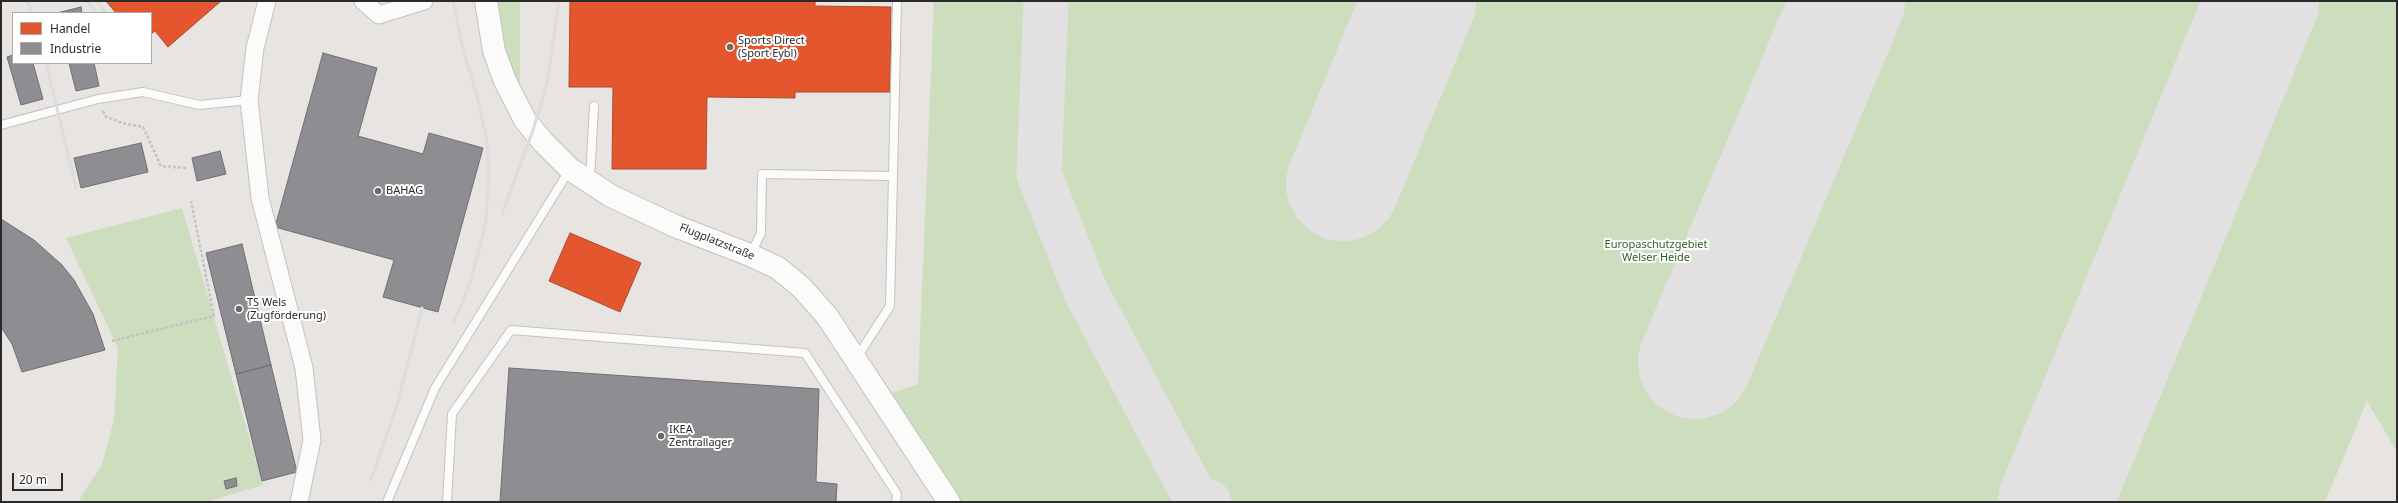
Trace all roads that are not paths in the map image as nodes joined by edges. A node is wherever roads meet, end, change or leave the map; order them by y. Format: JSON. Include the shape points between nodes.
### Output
{"nodes":[{"id":1,"x":268,"y":1,"type":"edge"},
{"id":2,"x":363,"y":1,"type":"edge"},
{"id":3,"x":424,"y":1,"type":"edge"},
{"id":4,"x":486,"y":1,"type":"edge"},
{"id":5,"x":897,"y":1,"type":"edge"},
{"id":6,"x":249,"y":100,"type":"junction"},
{"id":7,"x":594,"y":106,"type":"dead end"},
{"id":8,"x":1,"y":125,"type":"edge"},
{"id":9,"x":570,"y":169,"type":"junction"},
{"id":10,"x":893,"y":176,"type":"junction"},
{"id":11,"x":590,"y":184,"type":"junction"},
{"id":12,"x":750,"y":255,"type":"junction"},
{"id":13,"x":856,"y":359,"type":"junction"},
{"id":14,"x":299,"y":502,"type":"edge"},
{"id":15,"x":387,"y":502,"type":"edge"},
{"id":16,"x":447,"y":502,"type":"edge"},
{"id":17,"x":896,"y":502,"type":"edge"},
{"id":18,"x":949,"y":502,"type":"edge"}],
"edges":[{"from":1,"to":6,"type":"street","via":[[255,48]]},
{"from":2,"to":3,"type":"street","via":[[379,15]]},
{"from":4,"to":9,"type":"street","name":"Flugplatzstraße","via":[[494,51],[504,81],[525,120]]},
{"from":5,"to":10,"type":"lane"},
{"from":6,"to":8,"type":"lane","via":[[198,105],[143,92],[98,99]]},
{"from":6,"to":14,"type":"street","via":[[260,198],[304,368],[312,440]]},
{"from":7,"to":11,"type":"lane"},
{"from":9,"to":11,"type":"street","name":"Flugplatzstraße"},
{"from":9,"to":15,"type":"lane","via":[[435,388]]},
{"from":10,"to":12,"type":"lane","via":[[762,174],[761,233]]},
{"from":10,"to":13,"type":"lane","via":[[890,306]]},
{"from":11,"to":12,"type":"street","name":"Flugplatzstraße","via":[[639,210]]},
{"from":12,"to":13,"type":"street","name":"Flugplatzstraße","via":[[778,268],[801,287],[827,316]]},
{"from":13,"to":18,"type":"street","name":"Flugplatzstraße"},
{"from":16,"to":17,"type":"lane","via":[[452,414],[511,330],[805,352],[897,494]]}]}
